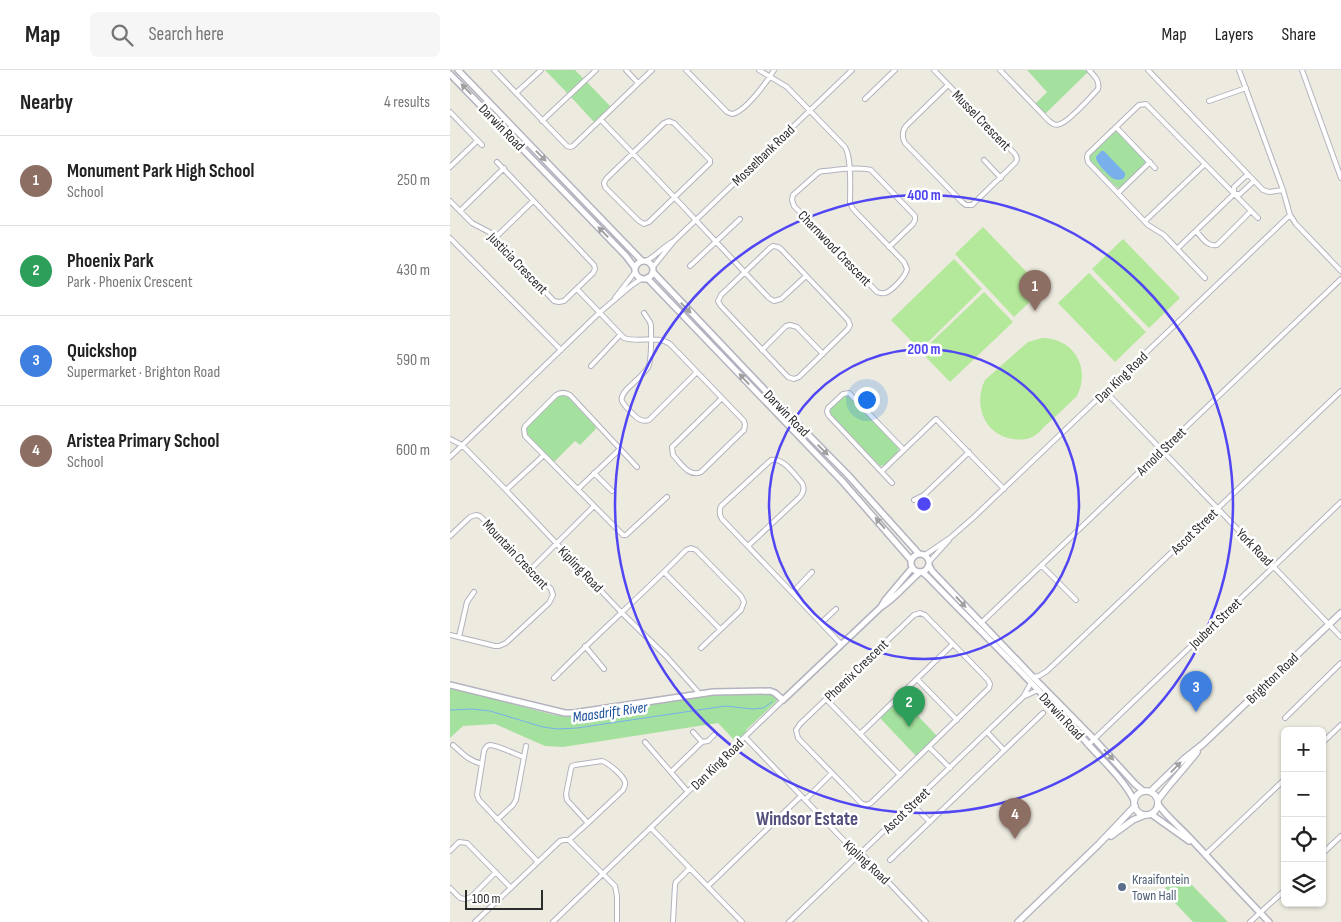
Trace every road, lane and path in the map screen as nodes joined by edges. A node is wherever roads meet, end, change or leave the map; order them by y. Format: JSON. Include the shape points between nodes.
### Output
{"nodes":[{"id":1,"x":458,"y":70,"type":"edge"},
{"id":2,"x":494,"y":70,"type":"edge"},
{"id":3,"x":540,"y":70,"type":"edge"},
{"id":4,"x":596,"y":70,"type":"edge"},
{"id":5,"x":626,"y":70,"type":"edge"},
{"id":6,"x":652,"y":70,"type":"edge"},
{"id":7,"x":686,"y":70,"type":"edge"},
{"id":8,"x":759,"y":70,"type":"edge"},
{"id":9,"x":774,"y":70,"type":"edge"},
{"id":10,"x":852,"y":70,"type":"edge"},
{"id":11,"x":895,"y":70,"type":"edge"},
{"id":12,"x":934,"y":70,"type":"edge"},
{"id":13,"x":1000,"y":70,"type":"edge"},
{"id":14,"x":1088,"y":70,"type":"edge"},
{"id":15,"x":1148,"y":70,"type":"edge"},
{"id":16,"x":1239,"y":70,"type":"edge"},
{"id":17,"x":1302,"y":70,"type":"edge"},
{"id":18,"x":450,"y":74,"type":"edge"},
{"id":19,"x":770,"y":77,"type":"junction"},
{"id":20,"x":638,"y":83,"type":"junction"},
{"id":21,"x":948,"y":85,"type":"junction"},
{"id":22,"x":1246,"y":88,"type":"junction"},
{"id":23,"x":516,"y":93,"type":"junction"},
{"id":24,"x":865,"y":99,"type":"dead end"},
{"id":25,"x":1209,"y":102,"type":"dead end"},
{"id":26,"x":810,"y":110,"type":"junction"},
{"id":27,"x":450,"y":112,"type":"edge"},
{"id":28,"x":542,"y":120,"type":"junction"},
{"id":29,"x":600,"y":120,"type":"junction"},
{"id":30,"x":1116,"y":127,"type":"junction"},
{"id":31,"x":478,"y":141,"type":"junction"},
{"id":32,"x":482,"y":145,"type":"dead end"},
{"id":33,"x":633,"y":153,"type":"junction"},
{"id":34,"x":984,"y":160,"type":"dead end"},
{"id":35,"x":497,"y":162,"type":"dead end"},
{"id":36,"x":1150,"y":162,"type":"junction"},
{"id":37,"x":1205,"y":164,"type":"junction"},
{"id":38,"x":450,"y":167,"type":"edge"},
{"id":39,"x":504,"y":168,"type":"junction"},
{"id":40,"x":1155,"y":168,"type":"dead end"},
{"id":41,"x":849,"y":169,"type":"junction"},
{"id":42,"x":1248,"y":174,"type":"junction"},
{"id":43,"x":1001,"y":178,"type":"junction"},
{"id":44,"x":1341,"y":178,"type":"edge"},
{"id":45,"x":1254,"y":181,"type":"junction"},
{"id":46,"x":1283,"y":190,"type":"junction"},
{"id":47,"x":1118,"y":193,"type":"junction"},
{"id":48,"x":1234,"y":194,"type":"junction"},
{"id":49,"x":675,"y":197,"type":"junction"},
{"id":50,"x":450,"y":201,"type":"edge"},
{"id":51,"x":533,"y":201,"type":"junction"},
{"id":52,"x":460,"y":211,"type":"junction"},
{"id":53,"x":1251,"y":212,"type":"junction"},
{"id":54,"x":1290,"y":215,"type":"junction"},
{"id":55,"x":1258,"y":218,"type":"dead end"},
{"id":56,"x":740,"y":219,"type":"dead end"},
{"id":57,"x":695,"y":221,"type":"junction"},
{"id":58,"x":1144,"y":221,"type":"junction"},
{"id":59,"x":1196,"y":231,"type":"junction"},
{"id":60,"x":450,"y":238,"type":"edge"},
{"id":61,"x":495,"y":238,"type":"junction"},
{"id":62,"x":674,"y":241,"type":"junction"},
{"id":63,"x":716,"y":242,"type":"junction"},
{"id":64,"x":889,"y":247,"type":"junction"},
{"id":65,"x":1177,"y":249,"type":"junction"},
{"id":66,"x":644,"y":261,"type":"junction"},
{"id":67,"x":690,"y":266,"type":"dead end"},
{"id":68,"x":635,"y":270,"type":"junction"},
{"id":69,"x":653,"y":270,"type":"junction"},
{"id":70,"x":1341,"y":270,"type":"edge"},
{"id":71,"x":744,"y":272,"type":"junction"},
{"id":72,"x":806,"y":276,"type":"junction"},
{"id":73,"x":1205,"y":278,"type":"dead end"},
{"id":74,"x":644,"y":279,"type":"junction"},
{"id":75,"x":1341,"y":279,"type":"edge"},
{"id":76,"x":577,"y":289,"type":"junction"},
{"id":77,"x":614,"y":300,"type":"junction"},
{"id":78,"x":599,"y":313,"type":"junction"},
{"id":79,"x":644,"y":313,"type":"dead end"},
{"id":80,"x":620,"y":335,"type":"junction"},
{"id":81,"x":650,"y":340,"type":"junction"},
{"id":82,"x":561,"y":350,"type":"junction"},
{"id":83,"x":762,"y":350,"type":"junction"},
{"id":84,"x":823,"y":354,"type":"junction"},
{"id":85,"x":591,"y":366,"type":"dead end"},
{"id":86,"x":698,"y":372,"type":"junction"},
{"id":87,"x":1341,"y":391,"type":"edge"},
{"id":88,"x":1106,"y":392,"type":"junction"},
{"id":89,"x":722,"y":398,"type":"junction"},
{"id":90,"x":450,"y":439,"type":"edge"},
{"id":91,"x":462,"y":445,"type":"junction"},
{"id":92,"x":620,"y":449,"type":"junction"},
{"id":93,"x":904,"y":450,"type":"junction"},
{"id":94,"x":1162,"y":451,"type":"junction"},
{"id":95,"x":969,"y":452,"type":"junction"},
{"id":96,"x":544,"y":455,"type":"junction"},
{"id":97,"x":450,"y":457,"type":"edge"},
{"id":98,"x":637,"y":467,"type":"dead end"},
{"id":99,"x":882,"y":471,"type":"junction"},
{"id":100,"x":594,"y":473,"type":"junction"},
{"id":101,"x":892,"y":483,"type":"dead end"},
{"id":102,"x":578,"y":489,"type":"junction"},
{"id":103,"x":1004,"y":489,"type":"junction"},
{"id":104,"x":506,"y":490,"type":"junction"},
{"id":105,"x":612,"y":492,"type":"dead end"},
{"id":106,"x":667,"y":497,"type":"dead end"},
{"id":107,"x":914,"y":500,"type":"dead end"},
{"id":108,"x":1341,"y":502,"type":"edge"},
{"id":109,"x":594,"y":506,"type":"junction"},
{"id":110,"x":1218,"y":509,"type":"junction"},
{"id":111,"x":450,"y":536,"type":"edge"},
{"id":112,"x":950,"y":538,"type":"junction"},
{"id":113,"x":556,"y":544,"type":"junction"},
{"id":114,"x":748,"y":546,"type":"junction"},
{"id":115,"x":922,"y":555,"type":"junction"},
{"id":116,"x":911,"y":560,"type":"junction"},
{"id":117,"x":929,"y":564,"type":"junction"},
{"id":118,"x":1042,"y":566,"type":"junction"},
{"id":119,"x":1274,"y":566,"type":"junction"},
{"id":120,"x":912,"y":568,"type":"junction"},
{"id":121,"x":531,"y":569,"type":"junction"},
{"id":122,"x":664,"y":572,"type":"junction"},
{"id":123,"x":812,"y":572,"type":"dead end"},
{"id":124,"x":921,"y":572,"type":"junction"},
{"id":125,"x":474,"y":592,"type":"dead end"},
{"id":126,"x":792,"y":592,"type":"junction"},
{"id":127,"x":1076,"y":600,"type":"dead end"},
{"id":128,"x":881,"y":607,"type":"junction"},
{"id":129,"x":836,"y":608,"type":"dead end"},
{"id":130,"x":622,"y":613,"type":"junction"},
{"id":131,"x":1341,"y":613,"type":"edge"},
{"id":132,"x":822,"y":623,"type":"junction"},
{"id":133,"x":981,"y":623,"type":"junction"},
{"id":134,"x":1329,"y":624,"type":"junction"},
{"id":135,"x":720,"y":629,"type":"junction"},
{"id":136,"x":450,"y":634,"type":"edge"},
{"id":137,"x":459,"y":637,"type":"junction"},
{"id":138,"x":1341,"y":637,"type":"edge"},
{"id":139,"x":842,"y":644,"type":"junction"},
{"id":140,"x":953,"y":644,"type":"junction"},
{"id":141,"x":585,"y":646,"type":"junction"},
{"id":142,"x":701,"y":648,"type":"dead end"},
{"id":143,"x":1341,"y":663,"type":"edge"},
{"id":144,"x":604,"y":669,"type":"dead end"},
{"id":145,"x":1047,"y":671,"type":"junction"},
{"id":146,"x":554,"y":678,"type":"dead end"},
{"id":147,"x":917,"y":679,"type":"junction"},
{"id":148,"x":1032,"y":680,"type":"junction"},
{"id":149,"x":450,"y":685,"type":"edge"},
{"id":150,"x":1040,"y":688,"type":"junction"},
{"id":151,"x":699,"y":693,"type":"junction"},
{"id":152,"x":1023,"y":697,"type":"junction"},
{"id":153,"x":826,"y":699,"type":"junction"},
{"id":154,"x":783,"y":700,"type":"junction"},
{"id":155,"x":1043,"y":713,"type":"dead end"},
{"id":156,"x":1285,"y":718,"type":"dead end"},
{"id":157,"x":957,"y":720,"type":"junction"},
{"id":158,"x":1341,"y":725,"type":"edge"},
{"id":159,"x":693,"y":732,"type":"dead end"},
{"id":160,"x":987,"y":732,"type":"junction"},
{"id":161,"x":860,"y":734,"type":"junction"},
{"id":162,"x":714,"y":735,"type":"dead end"},
{"id":163,"x":745,"y":737,"type":"junction"},
{"id":164,"x":1094,"y":739,"type":"junction"},
{"id":165,"x":1326,"y":739,"type":"edge"},
{"id":166,"x":646,"y":742,"type":"dead end"},
{"id":167,"x":702,"y":742,"type":"junction"},
{"id":168,"x":1088,"y":744,"type":"junction"},
{"id":169,"x":1203,"y":744,"type":"junction"},
{"id":170,"x":453,"y":745,"type":"dead end"},
{"id":171,"x":526,"y":746,"type":"dead end"},
{"id":172,"x":929,"y":747,"type":"junction"},
{"id":173,"x":1004,"y":750,"type":"junction"},
{"id":174,"x":523,"y":758,"type":"junction"},
{"id":175,"x":482,"y":764,"type":"junction"},
{"id":176,"x":950,"y":768,"type":"junction"},
{"id":177,"x":671,"y":772,"type":"junction"},
{"id":178,"x":832,"y":773,"type":"junction"},
{"id":179,"x":900,"y":776,"type":"junction"},
{"id":180,"x":1281,"y":783,"type":"edge"},
{"id":181,"x":1143,"y":791,"type":"junction"},
{"id":182,"x":1151,"y":791,"type":"junction"},
{"id":183,"x":688,"y":792,"type":"junction"},
{"id":184,"x":803,"y":798,"type":"junction"},
{"id":185,"x":1158,"y":802,"type":"junction"},
{"id":186,"x":1134,"y":803,"type":"junction"},
{"id":187,"x":912,"y":804,"type":"junction"},
{"id":188,"x":1148,"y":814,"type":"junction"},
{"id":189,"x":497,"y":820,"type":"junction"},
{"id":190,"x":930,"y":822,"type":"junction"},
{"id":191,"x":588,"y":823,"type":"junction"},
{"id":192,"x":651,"y":828,"type":"junction"},
{"id":193,"x":1341,"y":836,"type":"edge"},
{"id":194,"x":569,"y":840,"type":"junction"},
{"id":195,"x":1099,"y":844,"type":"junction"},
{"id":196,"x":1197,"y":847,"type":"junction"},
{"id":197,"x":1326,"y":850,"type":"edge"},
{"id":198,"x":450,"y":851,"type":"edge"},
{"id":199,"x":859,"y":854,"type":"junction"},
{"id":200,"x":1205,"y":856,"type":"junction"},
{"id":201,"x":890,"y":860,"type":"dead end"},
{"id":202,"x":538,"y":862,"type":"junction"},
{"id":203,"x":690,"y":868,"type":"junction"},
{"id":204,"x":496,"y":872,"type":"junction"},
{"id":205,"x":603,"y":874,"type":"junction"},
{"id":206,"x":708,"y":886,"type":"junction"},
{"id":207,"x":450,"y":888,"type":"edge"},
{"id":208,"x":511,"y":888,"type":"junction"},
{"id":209,"x":1281,"y":894,"type":"edge"},
{"id":210,"x":1260,"y":913,"type":"junction"},
{"id":211,"x":475,"y":922,"type":"edge"},
{"id":212,"x":553,"y":922,"type":"edge"},
{"id":213,"x":617,"y":922,"type":"edge"},
{"id":214,"x":673,"y":922,"type":"edge"},
{"id":215,"x":742,"y":922,"type":"edge"},
{"id":216,"x":789,"y":922,"type":"edge"},
{"id":217,"x":926,"y":922,"type":"edge"},
{"id":218,"x":1018,"y":922,"type":"edge"},
{"id":219,"x":1250,"y":922,"type":"edge"},
{"id":220,"x":1269,"y":922,"type":"edge"}],
"edges":[{"from":1,"to":66,"type":"street","name":"Darwin Road","one_way":true},
{"from":2,"to":23,"type":"street"},
{"from":3,"to":23,"type":"street"},
{"from":4,"to":28,"type":"street"},
{"from":5,"to":20,"type":"street"},
{"from":6,"to":20,"type":"street"},
{"from":7,"to":19,"type":"street","via":[[732,114],[737,113]]},
{"from":8,"to":19,"type":"street"},
{"from":9,"to":19,"type":"street"},
{"from":10,"to":26,"type":"street","name":"Mosselbank Road"},
{"from":11,"to":24,"type":"street"},
{"from":12,"to":21,"type":"street","name":"Mussel Crescent"},
{"from":13,"to":14,"type":"street","via":[[1052,124],[1058,125],[1098,89],[1098,80]]},
{"from":15,"to":42,"type":"street"},
{"from":16,"to":22,"type":"street"},
{"from":17,"to":44,"type":"street"},
{"from":68,"to":18,"type":"street","name":"Darwin Road","one_way":true,"via":[[626,256]]},
{"from":19,"to":26,"type":"street","via":[[787,87]]},
{"from":20,"to":29,"type":"street"},
{"from":21,"to":43,"type":"street","name":"Mussel Crescent","via":[[1016,157],[1015,163]]},
{"from":21,"to":43,"type":"street","name":"Mussel Crescent","via":[[906,126],[902,134],[904,141],[966,204],[974,204]]},
{"from":22,"to":25,"type":"street"},
{"from":22,"to":46,"type":"street"},
{"from":23,"to":28,"type":"street"},
{"from":26,"to":41,"type":"street","via":[[845,148]]},
{"from":26,"to":57,"type":"street","name":"Mosselbank Road"},
{"from":27,"to":31,"type":"street"},
{"from":28,"to":29,"type":"street","via":[[570,147]]},
{"from":29,"to":33,"type":"street"},
{"from":30,"to":36,"type":"street"},
{"from":30,"to":37,"type":"street","via":[[1139,105],[1146,104]]},
{"from":30,"to":47,"type":"street","via":[[1088,154],[1087,159]]},
{"from":31,"to":32,"type":"street"},
{"from":31,"to":38,"type":"street"},
{"from":33,"to":49,"type":"street"},
{"from":33,"to":49,"type":"street","via":[[604,183],[639,222],[649,222]]},
{"from":33,"to":49,"type":"street","via":[[669,121],[710,160],[710,164]]},
{"from":34,"to":43,"type":"street"},
{"from":35,"to":39,"type":"street"},
{"from":36,"to":40,"type":"street"},
{"from":36,"to":47,"type":"street"},
{"from":37,"to":48,"type":"street"},
{"from":37,"to":58,"type":"street"},
{"from":39,"to":51,"type":"street"},
{"from":39,"to":52,"type":"street"},
{"from":41,"to":64,"type":"street","name":"Charnwood Crescent","via":[[851,207]]},
{"from":41,"to":64,"type":"street","via":[[871,170],[915,216],[913,224]]},
{"from":41,"to":64,"type":"street","name":"Charnwood Crescent","via":[[816,174],[793,195],[794,206],[880,293],[887,293],[906,272],[907,266]]},
{"from":42,"to":45,"type":"street"},
{"from":42,"to":48,"type":"street","via":[[1234,187]]},
{"from":45,"to":46,"type":"street","via":[[1267,192]]},
{"from":45,"to":48,"type":"street","via":[[1240,194]]},
{"from":46,"to":54,"type":"street"},
{"from":47,"to":58,"type":"street"},
{"from":48,"to":53,"type":"street"},
{"from":48,"to":59,"type":"street"},
{"from":49,"to":57,"type":"street"},
{"from":50,"to":52,"type":"street","name":"Justicia Crescent"},
{"from":51,"to":61,"type":"street"},
{"from":51,"to":76,"type":"street","via":[[594,265],[593,273]]},
{"from":52,"to":61,"type":"street","name":"Justicia Crescent","via":[[474,225],[487,230]]},
{"from":53,"to":55,"type":"street"},
{"from":53,"to":59,"type":"street","via":[[1217,245],[1208,244]]},
{"from":54,"to":70,"type":"street"},
{"from":54,"to":88,"type":"street","name":"Dan King Road"},
{"from":56,"to":63,"type":"street"},
{"from":57,"to":62,"type":"street","name":"Mosselbank Road"},
{"from":57,"to":63,"type":"street"},
{"from":58,"to":65,"type":"street"},
{"from":59,"to":65,"type":"street"},
{"from":60,"to":82,"type":"street"},
{"from":61,"to":76,"type":"street","name":"Justicia Crescent","via":[[556,302],[564,301]]},
{"from":62,"to":66,"type":"street","name":"Mosselbank Road"},
{"from":62,"to":69,"type":"street","name":"Mosselbank Road"},
{"from":63,"to":67,"type":"street"},
{"from":63,"to":71,"type":"street"},
{"from":65,"to":73,"type":"street"},
{"from":66,"to":68,"type":"street","via":[[637,263]]},
{"from":66,"to":69,"type":"street","via":[[650,262]]},
{"from":68,"to":74,"type":"street","via":[[636,276]]},
{"from":68,"to":77,"type":"street"},
{"from":69,"to":74,"type":"street"},
{"from":69,"to":115,"type":"street","name":"Darwin Road","one_way":true},
{"from":71,"to":72,"type":"street","via":[[774,301],[781,299]]},
{"from":71,"to":72,"type":"street","via":[[776,246]]},
{"from":71,"to":83,"type":"street","via":[[718,299]]},
{"from":72,"to":84,"type":"street","via":[[849,322],[850,327]]},
{"from":74,"to":77,"type":"street"},
{"from":116,"to":74,"type":"street","name":"Darwin Road","one_way":true,"via":[[842,481]]},
{"from":75,"to":94,"type":"street","name":"Arnold Street"},
{"from":76,"to":78,"type":"street"},
{"from":77,"to":78,"type":"street"},
{"from":78,"to":80,"type":"street"},
{"from":78,"to":82,"type":"street"},
{"from":79,"to":81,"type":"street","via":[[650,322]]},
{"from":80,"to":81,"type":"street","via":[[628,340]]},
{"from":80,"to":85,"type":"street"},
{"from":81,"to":86,"type":"street","via":[[667,342]]},
{"from":81,"to":86,"type":"street","via":[[650,363],[622,397],[622,402],[640,420],[648,420]]},
{"from":82,"to":91,"type":"street"},
{"from":83,"to":84,"type":"street","via":[[788,377],[794,379]]},
{"from":83,"to":84,"type":"street","via":[[786,326],[792,325]]},
{"from":86,"to":89,"type":"street"},
{"from":87,"to":110,"type":"street","name":"Ascot Street"},
{"from":88,"to":94,"type":"street","name":"York Road"},
{"from":88,"to":103,"type":"street","name":"Dan King Road"},
{"from":89,"to":89,"type":"street","via":[[744,421],[744,430],[700,472],[689,472],[673,454],[674,445]]},
{"from":90,"to":91,"type":"street","name":"Kipling Road"},
{"from":91,"to":97,"type":"street"},
{"from":91,"to":104,"type":"street","name":"Kipling Road"},
{"from":92,"to":96,"type":"street","via":[[570,395],[562,392],[524,426],[525,436]]},
{"from":92,"to":98,"type":"street"},
{"from":92,"to":100,"type":"street"},
{"from":93,"to":95,"type":"street","via":[[936,419]]},
{"from":93,"to":99,"type":"street"},
{"from":93,"to":99,"type":"street","via":[[849,393],[843,394],[829,407],[828,416]]},
{"from":94,"to":110,"type":"street","name":"York Road"},
{"from":94,"to":118,"type":"street","name":"Arnold Street"},
{"from":95,"to":103,"type":"street"},
{"from":95,"to":107,"type":"street","via":[[924,495]]},
{"from":96,"to":102,"type":"street"},
{"from":96,"to":104,"type":"street"},
{"from":99,"to":101,"type":"street"},
{"from":100,"to":102,"type":"street"},
{"from":100,"to":105,"type":"street"},
{"from":102,"to":109,"type":"street"},
{"from":103,"to":112,"type":"street","name":"Dan King Road"},
{"from":104,"to":113,"type":"street","name":"Kipling Road"},
{"from":106,"to":109,"type":"street","via":[[626,535],[621,535]]},
{"from":108,"to":119,"type":"street","name":"Joubert Street"},
{"from":109,"to":113,"type":"street"},
{"from":110,"to":119,"type":"street","name":"York Road"},
{"from":110,"to":145,"type":"street","name":"Ascot Street"},
{"from":111,"to":121,"type":"street","name":"Mountain Crescent","via":[[470,517],[478,515]]},
{"from":112,"to":115,"type":"street","name":"Dan King Road"},
{"from":112,"to":117,"type":"street","name":"Dan King Road"},
{"from":113,"to":121,"type":"street"},
{"from":113,"to":130,"type":"street","name":"Kipling Road"},
{"from":114,"to":114,"type":"street","via":[[803,494],[802,482],[777,459],[772,459],[722,506],[719,513]]},
{"from":114,"to":126,"type":"street"},
{"from":115,"to":116,"type":"street"},
{"from":115,"to":117,"type":"street"},
{"from":116,"to":120,"type":"street"},
{"from":117,"to":124,"type":"street"},
{"from":117,"to":133,"type":"street","name":"Darwin Road","one_way":true},
{"from":118,"to":127,"type":"street"},
{"from":118,"to":133,"type":"street","name":"Arnold Street"},
{"from":119,"to":134,"type":"street","name":"York Road"},
{"from":119,"to":164,"type":"street","name":"Joubert Street"},
{"from":120,"to":124,"type":"street"},
{"from":120,"to":128,"type":"street","name":"Dan King Road"},
{"from":121,"to":137,"type":"street","name":"Mountain Crescent","via":[[551,589],[552,595],[549,603],[506,644],[499,646]]},
{"from":122,"to":130,"type":"street"},
{"from":122,"to":135,"type":"street"},
{"from":122,"to":135,"type":"street","via":[[686,550],[694,549],[741,596],[744,604],[741,610]]},
{"from":123,"to":126,"type":"street"},
{"from":124,"to":128,"type":"street","name":"Dan King Road"},
{"from":124,"to":148,"type":"street","name":"Darwin Road"},
{"from":125,"to":137,"type":"street","via":[[468,602]]},
{"from":126,"to":132,"type":"street"},
{"from":128,"to":139,"type":"street","name":"Dan King Road"},
{"from":129,"to":132,"type":"street"},
{"from":130,"to":141,"type":"street"},
{"from":130,"to":151,"type":"street","name":"Kipling Road"},
{"from":131,"to":134,"type":"main road","name":"Brighton Road"},
{"from":132,"to":139,"type":"street"},
{"from":133,"to":148,"type":"street","name":"Darwin Road"},
{"from":134,"to":138,"type":"street","name":"York Road"},
{"from":134,"to":169,"type":"main road","name":"Brighton Road"},
{"from":135,"to":142,"type":"street"},
{"from":136,"to":137,"type":"street","name":"Mountain Crescent"},
{"from":139,"to":154,"type":"street","name":"Dan King Road"},
{"from":140,"to":147,"type":"street"},
{"from":140,"to":153,"type":"street","name":"Phoenix Crescent","via":[[920,612]]},
{"from":140,"to":157,"type":"street","name":"Phoenix Crescent","via":[[990,684],[987,692]]},
{"from":141,"to":144,"type":"street"},
{"from":141,"to":146,"type":"street"},
{"from":143,"to":156,"type":"street"},
{"from":145,"to":148,"type":"street","name":"Ascot Street"},
{"from":145,"to":150,"type":"street","name":"Ascot Street"},
{"from":147,"to":157,"type":"street"},
{"from":147,"to":161,"type":"street"},
{"from":148,"to":150,"type":"street","name":"Darwin Road"},
{"from":148,"to":152,"type":"street","name":"Ascot Street"},
{"from":149,"to":151,"type":"street","via":[[565,713]]},
{"from":150,"to":152,"type":"street","name":"Ascot Street"},
{"from":150,"to":164,"type":"street","name":"Darwin Road"},
{"from":150,"to":168,"type":"street","name":"Darwin Road"},
{"from":151,"to":154,"type":"street","via":[[770,691]]},
{"from":152,"to":160,"type":"street","name":"Ascot Street"},
{"from":153,"to":161,"type":"street"},
{"from":153,"to":178,"type":"street","name":"Phoenix Crescent","via":[[800,724],[796,733]]},
{"from":154,"to":163,"type":"street","name":"Dan King Road"},
{"from":155,"to":173,"type":"street"},
{"from":157,"to":172,"type":"street","name":"Phoenix Crescent"},
{"from":158,"to":165,"type":"street"},
{"from":159,"to":167,"type":"street"},
{"from":160,"to":173,"type":"street"},
{"from":160,"to":176,"type":"street","name":"Ascot Street"},
{"from":161,"to":179,"type":"street"},
{"from":162,"to":167,"type":"street"},
{"from":163,"to":183,"type":"street","name":"Dan King Road"},
{"from":163,"to":184,"type":"street","name":"Kipling Road"},
{"from":164,"to":168,"type":"street","name":"Joubert Street"},
{"from":164,"to":181,"type":"street","name":"Darwin Road","one_way":true},
{"from":166,"to":177,"type":"street"},
{"from":167,"to":177,"type":"street"},
{"from":168,"to":186,"type":"street","name":"Darwin Road","via":[[1129,790]]},
{"from":182,"to":169,"type":"main road","name":"Brighton Road","one_way":true},
{"from":169,"to":185,"type":"main road","name":"Brighton Road"},
{"from":170,"to":175,"type":"street","via":[[466,758]]},
{"from":171,"to":174,"type":"street"},
{"from":172,"to":176,"type":"street"},
{"from":172,"to":179,"type":"street","name":"Phoenix Crescent"},
{"from":173,"to":190,"type":"street"},
{"from":174,"to":175,"type":"street","via":[[489,746],[484,751]]},
{"from":174,"to":189,"type":"street","via":[[516,800]]},
{"from":175,"to":189,"type":"street","via":[[478,798]]},
{"from":176,"to":187,"type":"street","name":"Ascot Street"},
{"from":177,"to":183,"type":"street"},
{"from":178,"to":179,"type":"street","name":"Phoenix Crescent","via":[[866,805]]},
{"from":178,"to":184,"type":"street"},
{"from":180,"to":200,"type":"street"},
{"from":181,"to":182,"type":"main road"},
{"from":181,"to":186,"type":"main road","via":[[1137,794]]},
{"from":182,"to":185,"type":"main road"},
{"from":183,"to":192,"type":"street","name":"Dan King Road"},
{"from":184,"to":199,"type":"street","name":"Kipling Road"},
{"from":184,"to":206,"type":"street"},
{"from":185,"to":188,"type":"main road","via":[[1157,808]]},
{"from":185,"to":196,"type":"street","via":[[1165,814]]},
{"from":186,"to":188,"type":"main road","via":[[1138,812]]},
{"from":186,"to":195,"type":"main road"},
{"from":187,"to":190,"type":"street"},
{"from":187,"to":199,"type":"street","name":"Ascot Street"},
{"from":188,"to":195,"type":"main road"},
{"from":188,"to":196,"type":"street"},
{"from":189,"to":202,"type":"street"},
{"from":190,"to":201,"type":"street"},
{"from":191,"to":191,"type":"street","via":[[567,800],[571,769],[575,765],[602,761],[611,766],[625,785]]},
{"from":191,"to":194,"type":"street"},
{"from":192,"to":203,"type":"street"},
{"from":192,"to":205,"type":"street","name":"Dan King Road"},
{"from":193,"to":197,"type":"street"},
{"from":194,"to":202,"type":"street","via":[[560,841]]},
{"from":194,"to":205,"type":"street"},
{"from":195,"to":218,"type":"main road"},
{"from":196,"to":200,"type":"street"},
{"from":198,"to":204,"type":"street","via":[[459,842],[467,842]]},
{"from":199,"to":216,"type":"street","name":"Ascot Street"},
{"from":199,"to":217,"type":"street","name":"Kipling Road"},
{"from":200,"to":210,"type":"street"},
{"from":202,"to":208,"type":"street"},
{"from":203,"to":206,"type":"street"},
{"from":203,"to":214,"type":"street","via":[[675,885]]},
{"from":204,"to":207,"type":"street","via":[[467,898],[458,897]]},
{"from":204,"to":208,"type":"street"},
{"from":205,"to":212,"type":"street","name":"Dan King Road"},
{"from":205,"to":213,"type":"street","via":[[617,891]]},
{"from":206,"to":215,"type":"street"},
{"from":208,"to":211,"type":"street"},
{"from":209,"to":210,"type":"street"},
{"from":210,"to":219,"type":"street"},
{"from":210,"to":220,"type":"street"}]}
